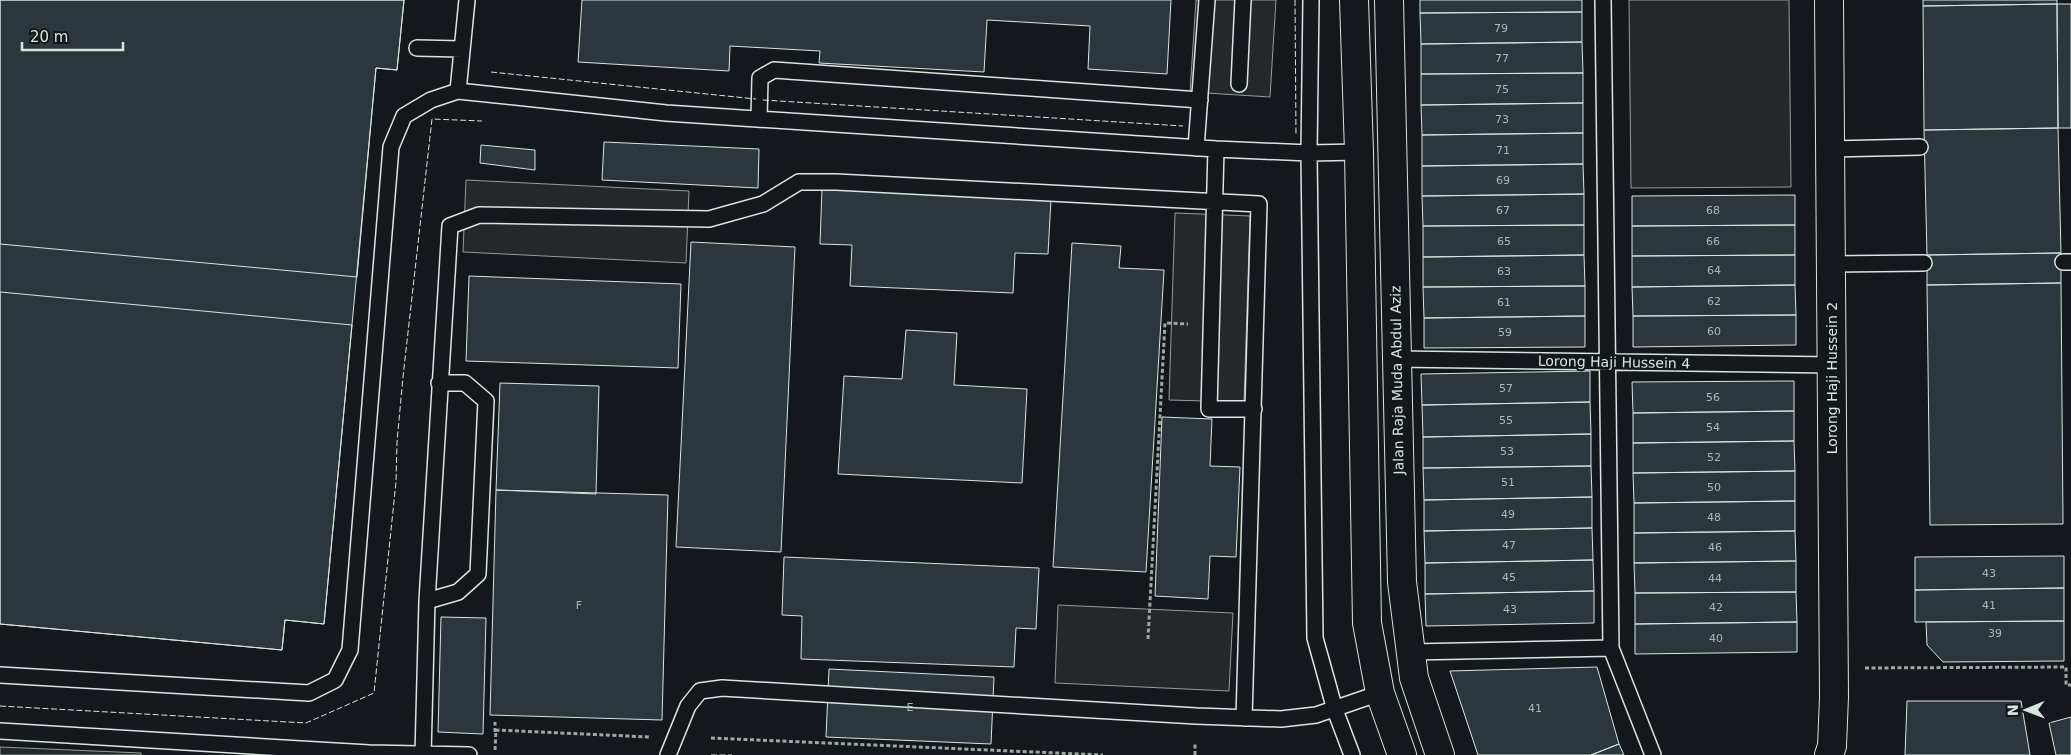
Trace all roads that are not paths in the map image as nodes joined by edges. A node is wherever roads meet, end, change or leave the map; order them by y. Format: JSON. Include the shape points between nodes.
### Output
{"nodes":[{"id":1,"x":467,"y":0,"type":"edge"},
{"id":2,"x":1207,"y":0,"type":"edge"},
{"id":3,"x":1243,"y":0,"type":"edge"},
{"id":4,"x":1311,"y":0,"type":"edge"},
{"id":5,"x":1354,"y":0,"type":"edge"},
{"id":6,"x":1389,"y":0,"type":"edge"},
{"id":7,"x":1603,"y":0,"type":"edge"},
{"id":8,"x":1829,"y":0,"type":"edge"},
{"id":9,"x":417,"y":48,"type":"dead end"},
{"id":10,"x":462,"y":49,"type":"junction"},
{"id":11,"x":1239,"y":84,"type":"dead end"},
{"id":12,"x":458,"y":91,"type":"junction"},
{"id":13,"x":1200,"y":100,"type":"junction"},
{"id":14,"x":759,"y":119,"type":"junction"},
{"id":15,"x":1920,"y":147,"type":"dead end"},
{"id":16,"x":1196,"y":148,"type":"junction"},
{"id":17,"x":1830,"y":149,"type":"junction"},
{"id":18,"x":1216,"y":150,"type":"junction"},
{"id":19,"x":1359,"y":152,"type":"junction"},
{"id":20,"x":1309,"y":153,"type":"junction"},
{"id":21,"x":1215,"y":202,"type":"junction"},
{"id":22,"x":1924,"y":263,"type":"dead end"},
{"id":23,"x":1831,"y":264,"type":"junction"},
{"id":24,"x":1396,"y":359,"type":"junction"},
{"id":25,"x":1606,"y":362,"type":"junction"},
{"id":26,"x":1832,"y":365,"type":"junction"},
{"id":27,"x":439,"y":383,"type":"junction"},
{"id":28,"x":1254,"y":409,"type":"junction"},
{"id":29,"x":427,"y":602,"type":"junction"},
{"id":30,"x":1611,"y":648,"type":"junction"},
{"id":31,"x":1410,"y":652,"type":"junction"},
{"id":32,"x":0,"y":675,"type":"edge"},
{"id":33,"x":1380,"y":693,"type":"junction"},
{"id":34,"x":1335,"y":710,"type":"junction"},
{"id":35,"x":1244,"y":718,"type":"junction"},
{"id":36,"x":0,"y":731,"type":"edge"},
{"id":37,"x":369,"y":754,"type":"edge"},
{"id":38,"x":423,"y":754,"type":"edge"},
{"id":39,"x":469,"y":755,"type":"edge"},
{"id":40,"x":668,"y":755,"type":"edge"},
{"id":41,"x":1352,"y":755,"type":"edge"},
{"id":42,"x":1402,"y":755,"type":"edge"},
{"id":43,"x":1440,"y":755,"type":"edge"},
{"id":44,"x":1654,"y":755,"type":"edge"},
{"id":45,"x":1829,"y":755,"type":"edge"}],
"edges":[{"from":1,"to":10,"type":"lane"},
{"from":2,"to":13,"type":"lane"},
{"from":3,"to":11,"type":"lane"},
{"from":4,"to":20,"type":"lane"},
{"from":5,"to":19,"type":"main road"},
{"from":6,"to":24,"type":"main road","name":"Jalan Raja Muda Abdul Aziz"},
{"from":7,"to":25,"type":"lane"},
{"from":8,"to":17,"type":"main road","name":"Lorong Haji Hussein 2"},
{"from":9,"to":10,"type":"lane"},
{"from":10,"to":12,"type":"lane"},
{"from":12,"to":14,"type":"lane","via":[[666,113]]},
{"from":12,"to":32,"type":"lane","via":[[431,100],[404,116],[391,148],[350,650],[335,680],[309,693]]},
{"from":13,"to":14,"type":"lane","via":[[774,70],[760,78]]},
{"from":13,"to":16,"type":"lane"},
{"from":14,"to":16,"type":"lane"},
{"from":15,"to":17,"type":"lane"},
{"from":16,"to":18,"type":"lane"},
{"from":17,"to":23,"type":"main road","name":"Lorong Haji Hussein 2"},
{"from":18,"to":20,"type":"lane"},
{"from":18,"to":21,"type":"lane"},
{"from":19,"to":20,"type":"lane"},
{"from":19,"to":33,"type":"main road","via":[[1367,623]]},
{"from":20,"to":34,"type":"lane","via":[[1315,638]]},
{"from":21,"to":27,"type":"lane","via":[[799,182],[763,204],[709,219],[479,215],[450,226]]},
{"from":21,"to":28,"type":"lane","via":[[1259,204]]},
{"from":21,"to":28,"type":"lane","via":[[1209,409]]},
{"from":22,"to":23,"type":"lane"},
{"from":23,"to":26,"type":"main road","name":"Lorong Haji Hussein 2"},
{"from":24,"to":25,"type":"lane","name":"Lorong Haji Hussein 4"},
{"from":24,"to":31,"type":"main road","name":"Jalan Raja Muda Abdul Aziz","via":[[1402,582]]},
{"from":25,"to":26,"type":"lane","name":"Lorong Haji Hussein 4"},
{"from":25,"to":30,"type":"lane"},
{"from":26,"to":45,"type":"main road","name":"Lorong Haji Hussein 2","via":[[1834,668]]},
{"from":27,"to":29,"type":"lane"},
{"from":27,"to":29,"type":"lane","via":[[466,383],[486,401],[478,574],[458,592]]},
{"from":28,"to":35,"type":"lane"},
{"from":29,"to":38,"type":"lane"},
{"from":30,"to":31,"type":"lane"},
{"from":30,"to":44,"type":"lane"},
{"from":31,"to":43,"type":"main road","name":"Jalan Raja Muda Abdul Aziz","via":[[1414,678]]},
{"from":33,"to":34,"type":"lane"},
{"from":33,"to":42,"type":"main road"},
{"from":34,"to":35,"type":"lane","via":[[1316,715]]},
{"from":34,"to":41,"type":"lane"},
{"from":35,"to":40,"type":"lane","via":[[722,688],[700,691],[688,706]]},
{"from":36,"to":37,"type":"lane"},
{"from":37,"to":38,"type":"lane"},
{"from":38,"to":39,"type":"lane"}]}
